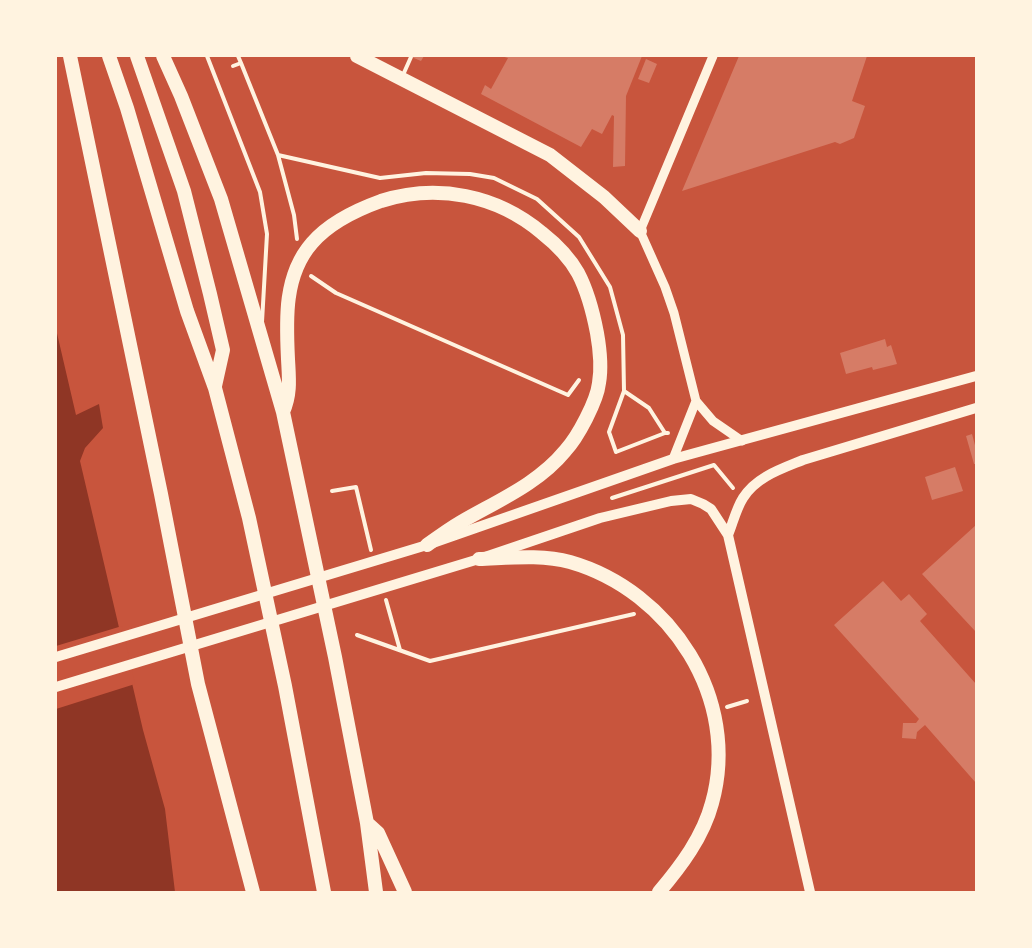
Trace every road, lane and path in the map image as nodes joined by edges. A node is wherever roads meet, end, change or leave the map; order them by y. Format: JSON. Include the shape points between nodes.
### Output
{"nodes":[{"id":1,"x":70,"y":56,"type":"edge"},
{"id":2,"x":110,"y":56,"type":"edge"},
{"id":3,"x":137,"y":56,"type":"edge"},
{"id":4,"x":163,"y":56,"type":"edge"},
{"id":5,"x":207,"y":56,"type":"edge"},
{"id":6,"x":238,"y":56,"type":"edge"},
{"id":7,"x":357,"y":56,"type":"edge"},
{"id":8,"x":713,"y":56,"type":"edge"},
{"id":9,"x":411,"y":57,"type":"edge"},
{"id":10,"x":241,"y":63,"type":"junction"},
{"id":11,"x":233,"y":66,"type":"dead end"},
{"id":12,"x":402,"y":79,"type":"junction"},
{"id":13,"x":278,"y":155,"type":"junction"},
{"id":14,"x":640,"y":231,"type":"junction"},
{"id":15,"x":306,"y":252,"type":"junction"},
{"id":16,"x":261,"y":338,"type":"junction"},
{"id":17,"x":976,"y":376,"type":"edge"},
{"id":18,"x":579,"y":380,"type":"dead end"},
{"id":19,"x":215,"y":388,"type":"junction"},
{"id":20,"x":624,"y":391,"type":"junction"},
{"id":21,"x":696,"y":401,"type":"junction"},
{"id":22,"x":976,"y":408,"type":"edge"},
{"id":23,"x":283,"y":412,"type":"junction"},
{"id":24,"x":684,"y":431,"type":"junction"},
{"id":25,"x":665,"y":433,"type":"junction"},
{"id":26,"x":742,"y":441,"type":"junction"},
{"id":27,"x":673,"y":459,"type":"junction"},
{"id":28,"x":332,"y":491,"type":"dead end"},
{"id":29,"x":728,"y":535,"type":"junction"},
{"id":30,"x":427,"y":545,"type":"junction"},
{"id":31,"x":371,"y":550,"type":"dead end"},
{"id":32,"x":479,"y":559,"type":"junction"},
{"id":33,"x":385,"y":597,"type":"dead end"},
{"id":34,"x":638,"y":614,"type":"dead end"},
{"id":35,"x":357,"y":635,"type":"dead end"},
{"id":36,"x":400,"y":650,"type":"junction"},
{"id":37,"x":56,"y":657,"type":"edge"},
{"id":38,"x":56,"y":687,"type":"edge"},
{"id":39,"x":368,"y":824,"type":"junction"},
{"id":40,"x":254,"y":892,"type":"edge"},
{"id":41,"x":324,"y":892,"type":"edge"},
{"id":42,"x":376,"y":892,"type":"edge"},
{"id":43,"x":405,"y":892,"type":"edge"},
{"id":44,"x":659,"y":892,"type":"edge"},
{"id":45,"x":810,"y":892,"type":"edge"}],
"edges":[{"from":1,"to":40,"type":"highway","via":[[198,684]]},
{"from":2,"to":19,"type":"highway","via":[[187,311]]},
{"from":3,"to":19,"type":"highway","via":[[184,191],[210,294],[223,350]]},
{"from":4,"to":16,"type":"highway","via":[[220,200]]},
{"from":5,"to":16,"type":"lane","via":[[260,192],[267,234]]},
{"from":6,"to":10,"type":"path"},
{"from":7,"to":12,"type":"highway"},
{"from":8,"to":14,"type":"street"},
{"from":9,"to":12,"type":"lane"},
{"from":10,"to":11,"type":"path"},
{"from":10,"to":13,"type":"path"},
{"from":12,"to":14,"type":"highway","via":[[550,155]]},
{"from":13,"to":15,"type":"path","via":[[297,240]]},
{"from":13,"to":20,"type":"path","via":[[380,178],[471,174],[494,178],[537,199],[579,237],[610,286],[623,335]]},
{"from":14,"to":21,"type":"street","via":[[674,313]]},
{"from":15,"to":18,"type":"path","via":[[311,277],[336,293],[568,395]]},
{"from":15,"to":23,"type":"highway","via":[[296,266],[288,303],[290,391]]},
{"from":15,"to":30,"type":"highway","via":[[330,226],[361,208],[401,195],[465,195],[527,220],[558,246],[577,272],[593,308],[601,353],[599,385],[583,426],[543,473]]},
{"from":16,"to":23,"type":"highway"},
{"from":17,"to":26,"type":"main road"},
{"from":19,"to":41,"type":"highway","via":[[249,518],[283,675]]},
{"from":20,"to":25,"type":"path","via":[[649,408]]},
{"from":20,"to":25,"type":"path","via":[[609,432],[616,452]]},
{"from":21,"to":24,"type":"street"},
{"from":21,"to":26,"type":"street","via":[[713,421]]},
{"from":22,"to":29,"type":"main road","via":[[775,471],[742,499]]},
{"from":23,"to":39,"type":"highway"},
{"from":24,"to":25,"type":"path"},
{"from":24,"to":27,"type":"street"},
{"from":26,"to":27,"type":"main road"},
{"from":27,"to":30,"type":"main road"},
{"from":28,"to":31,"type":"path","via":[[356,487]]},
{"from":29,"to":32,"type":"main road","via":[[711,509],[691,499],[600,518]]},
{"from":29,"to":45,"type":"main road"},
{"from":30,"to":37,"type":"main road"},
{"from":32,"to":38,"type":"main road"},
{"from":32,"to":44,"type":"highway","via":[[569,561],[614,580],[648,605],[694,658],[719,736],[718,767],[703,828],[684,862]]},
{"from":33,"to":36,"type":"path"},
{"from":34,"to":36,"type":"path","via":[[430,661]]},
{"from":35,"to":36,"type":"path"},
{"from":39,"to":42,"type":"highway"},
{"from":39,"to":43,"type":"highway","via":[[378,833]]}]}
